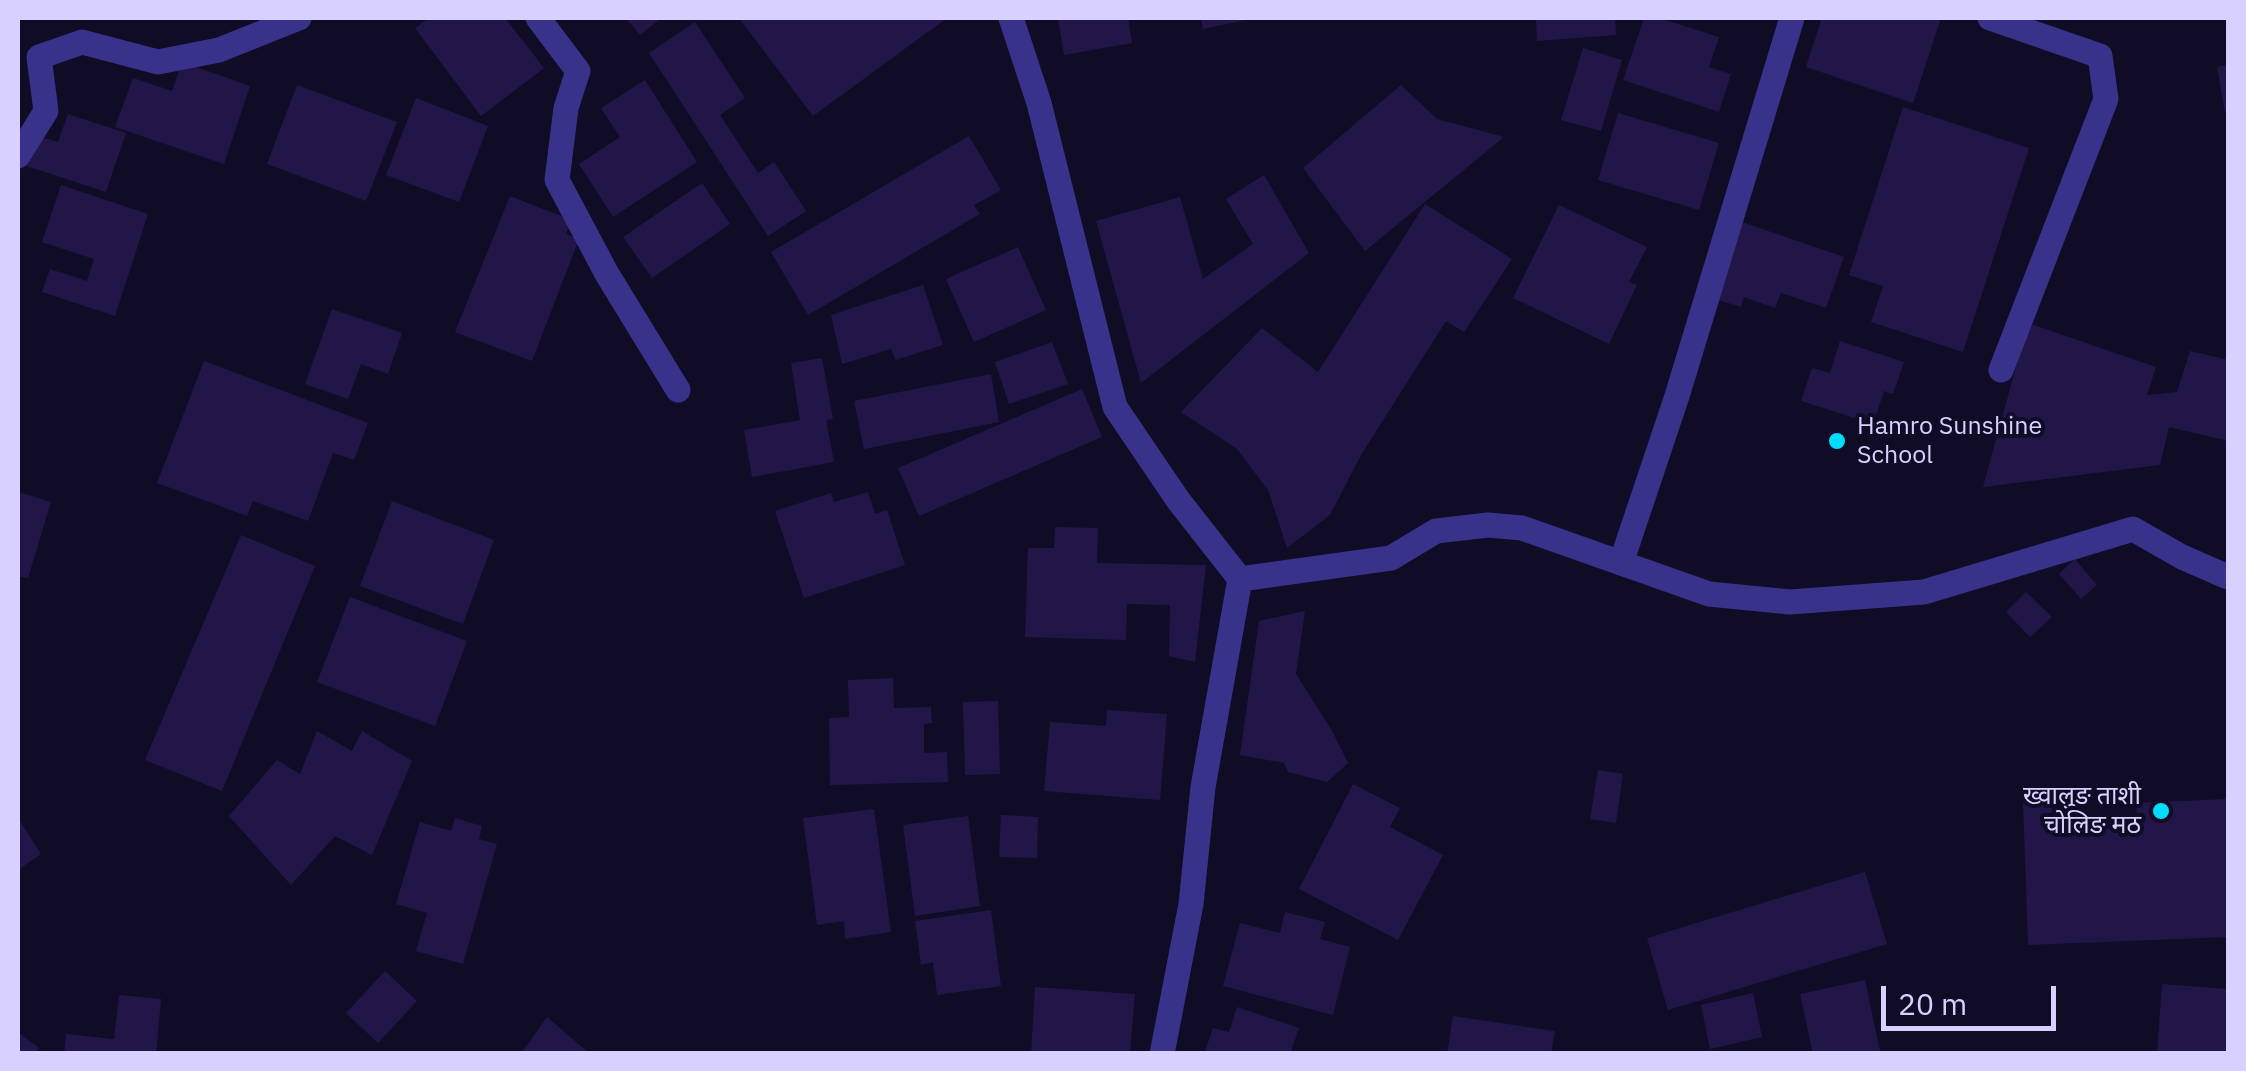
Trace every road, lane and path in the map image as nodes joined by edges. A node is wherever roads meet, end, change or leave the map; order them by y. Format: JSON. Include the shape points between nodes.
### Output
{"nodes":[{"id":1,"x":299,"y":18,"type":"edge"},
{"id":2,"x":538,"y":18,"type":"edge"},
{"id":3,"x":1011,"y":18,"type":"edge"},
{"id":4,"x":1792,"y":18,"type":"edge"},
{"id":5,"x":1990,"y":18,"type":"edge"},
{"id":6,"x":18,"y":156,"type":"edge"},
{"id":7,"x":2001,"y":370,"type":"dead end"},
{"id":8,"x":678,"y":390,"type":"dead end"},
{"id":9,"x":1621,"y":563,"type":"junction"},
{"id":10,"x":2228,"y":577,"type":"edge"},
{"id":11,"x":1240,"y":579,"type":"junction"},
{"id":12,"x":1162,"y":1054,"type":"edge"}],
"edges":[{"from":1,"to":6,"type":"street","via":[[219,50],[158,62],[82,42],[39,58],[46,111]]},
{"from":2,"to":8,"type":"street","via":[[578,70],[557,180]]},
{"from":3,"to":11,"type":"street","via":[[1116,406]]},
{"from":4,"to":9,"type":"street"},
{"from":5,"to":7,"type":"street","via":[[2100,56],[2106,100]]},
{"from":9,"to":10,"type":"street","via":[[1709,594],[1790,602],[1924,592],[2133,529]]},
{"from":9,"to":11,"type":"street","via":[[1522,528],[1488,525],[1436,531],[1391,558]]},
{"from":11,"to":12,"type":"street"}]}
